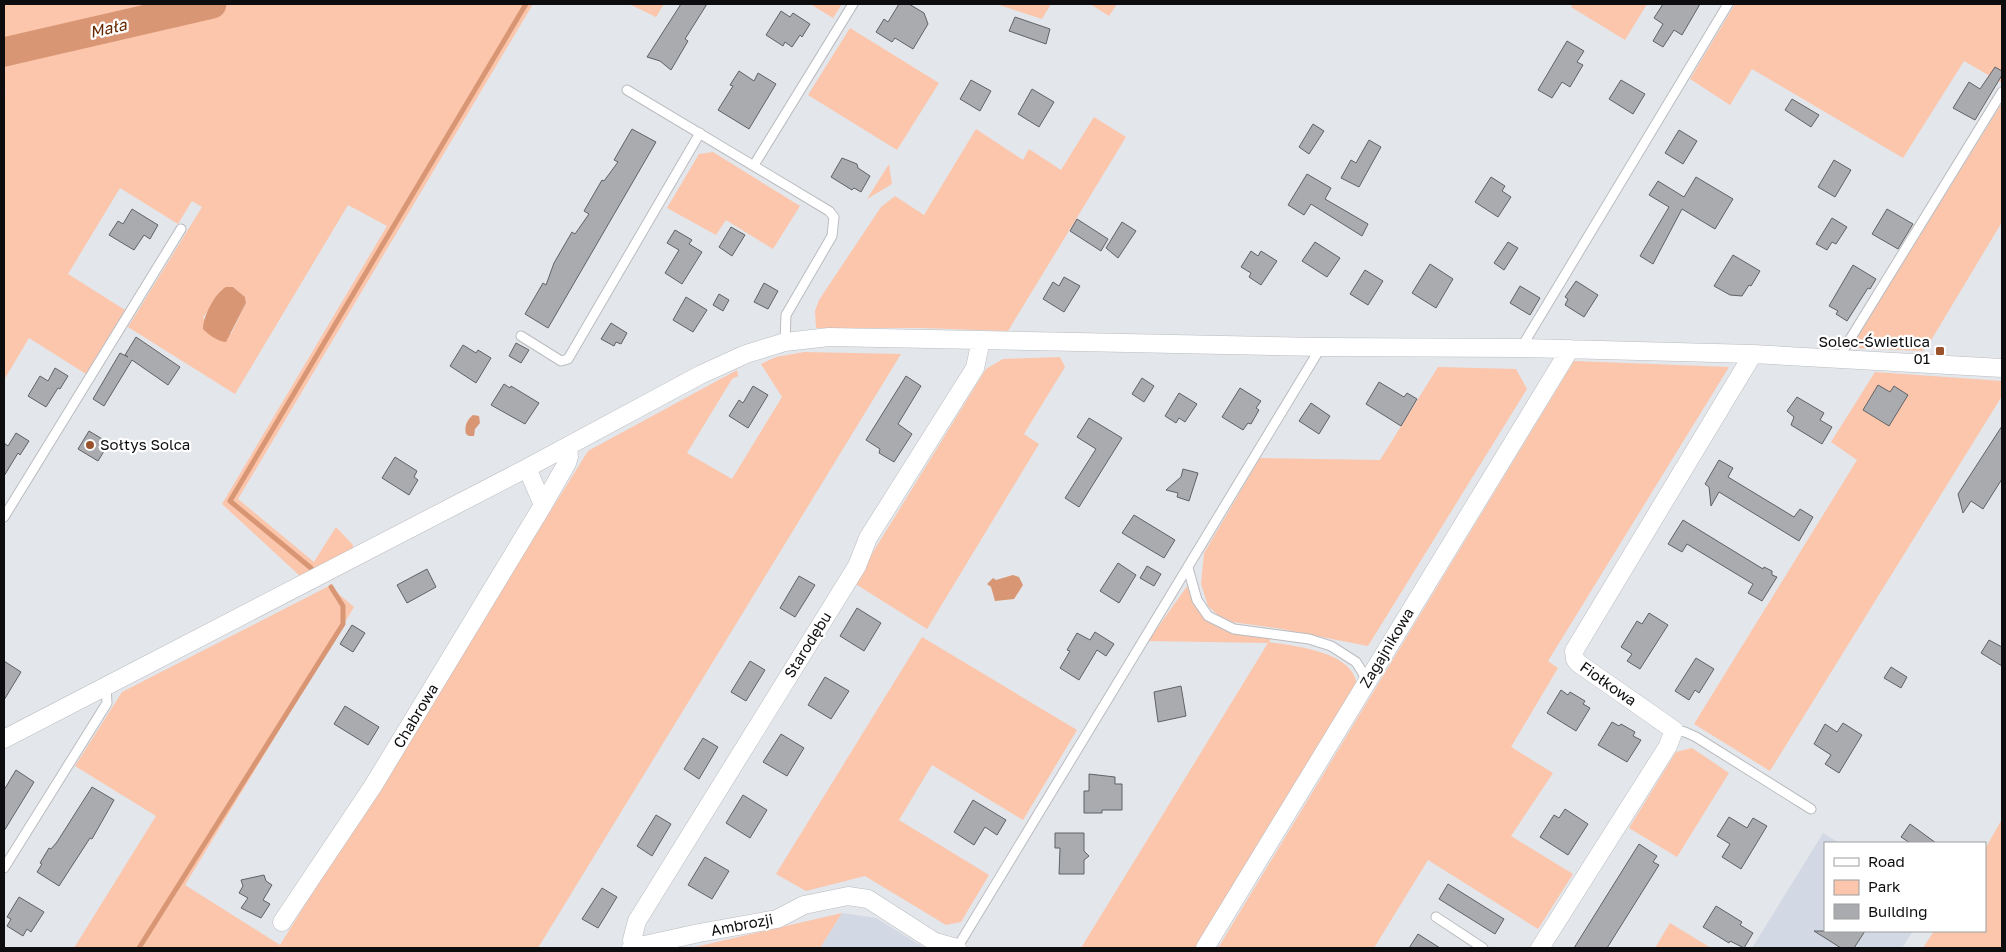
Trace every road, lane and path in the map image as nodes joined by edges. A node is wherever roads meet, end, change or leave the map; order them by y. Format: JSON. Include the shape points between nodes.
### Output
{"nodes":[{"id":1,"x":853,"y":4,"type":"edge"},
{"id":2,"x":1728,"y":4,"type":"edge"},
{"id":3,"x":628,"y":90,"type":"dead end"},
{"id":4,"x":2002,"y":92,"type":"edge"},
{"id":5,"x":700,"y":133,"type":"junction"},
{"id":6,"x":754,"y":165,"type":"junction"},
{"id":7,"x":181,"y":229,"type":"dead end"},
{"id":8,"x":521,"y":336,"type":"dead end"},
{"id":9,"x":981,"y":340,"type":"junction"},
{"id":10,"x":785,"y":342,"type":"junction"},
{"id":11,"x":1321,"y":347,"type":"junction"},
{"id":12,"x":1521,"y":348,"type":"junction"},
{"id":13,"x":1570,"y":349,"type":"junction"},
{"id":14,"x":1753,"y":354,"type":"junction"},
{"id":15,"x":1842,"y":358,"type":"junction"},
{"id":16,"x":2002,"y":368,"type":"edge"},
{"id":17,"x":568,"y":446,"type":"junction"},
{"id":18,"x":527,"y":468,"type":"junction"},
{"id":19,"x":543,"y":505,"type":"junction"},
{"id":20,"x":4,"y":517,"type":"edge"},
{"id":21,"x":1188,"y":568,"type":"junction"},
{"id":22,"x":1366,"y":683,"type":"junction"},
{"id":23,"x":106,"y":686,"type":"junction"},
{"id":24,"x":1674,"y":730,"type":"junction"},
{"id":25,"x":4,"y":740,"type":"edge"},
{"id":26,"x":1811,"y":809,"type":"dead end"},
{"id":27,"x":4,"y":868,"type":"edge"},
{"id":28,"x":1436,"y":917,"type":"dead end"},
{"id":29,"x":282,"y":922,"type":"dead end"},
{"id":30,"x":633,"y":948,"type":"edge"},
{"id":31,"x":957,"y":948,"type":"edge"},
{"id":32,"x":1205,"y":948,"type":"edge"},
{"id":33,"x":1483,"y":948,"type":"edge"},
{"id":34,"x":1540,"y":948,"type":"edge"}],
"edges":[{"from":1,"to":6,"type":"lane"},
{"from":2,"to":12,"type":"lane"},
{"from":3,"to":5,"type":"lane"},
{"from":4,"to":15,"type":"lane","via":[[1844,349]]},
{"from":5,"to":6,"type":"lane"},
{"from":5,"to":8,"type":"lane","via":[[568,359],[561,361]]},
{"from":6,"to":10,"type":"lane","via":[[834,217],[832,236],[786,315]]},
{"from":7,"to":20,"type":"lane"},
{"from":9,"to":10,"type":"street","via":[[829,337]]},
{"from":9,"to":11,"type":"street"},
{"from":9,"to":30,"type":"street","name":"Starodębu","via":[[975,368],[894,494],[868,538],[857,566],[636,921]]},
{"from":10,"to":17,"type":"street","via":[[746,354],[708,372]]},
{"from":11,"to":12,"type":"street"},
{"from":11,"to":21,"type":"lane"},
{"from":12,"to":13,"type":"street"},
{"from":13,"to":14,"type":"street"},
{"from":13,"to":22,"type":"street","name":"Zagajnikowa"},
{"from":14,"to":15,"type":"street"},
{"from":14,"to":24,"type":"street","name":"Fiołkowa","via":[[1574,651],[1578,663]]},
{"from":15,"to":16,"type":"street"},
{"from":17,"to":18,"type":"street"},
{"from":17,"to":19,"type":"street","name":"Chabrowa","via":[[567,463]]},
{"from":18,"to":19,"type":"street"},
{"from":18,"to":23,"type":"street"},
{"from":19,"to":29,"type":"street","name":"Chabrowa","via":[[373,786]]},
{"from":21,"to":22,"type":"lane","via":[[1197,600],[1208,616],[1234,629],[1309,639],[1331,646],[1356,662]]},
{"from":21,"to":31,"type":"lane"},
{"from":22,"to":32,"type":"street","name":"Zagajnikowa"},
{"from":23,"to":25,"type":"street"},
{"from":23,"to":27,"type":"lane","via":[[107,703]]},
{"from":24,"to":26,"type":"lane","via":[[1696,737]]},
{"from":24,"to":34,"type":"street","via":[[1668,746]]},
{"from":28,"to":33,"type":"lane"},
{"from":30,"to":31,"type":"street","name":"Ambrozji","via":[[777,919],[804,905],[848,896],[868,899],[935,942]]}]}
